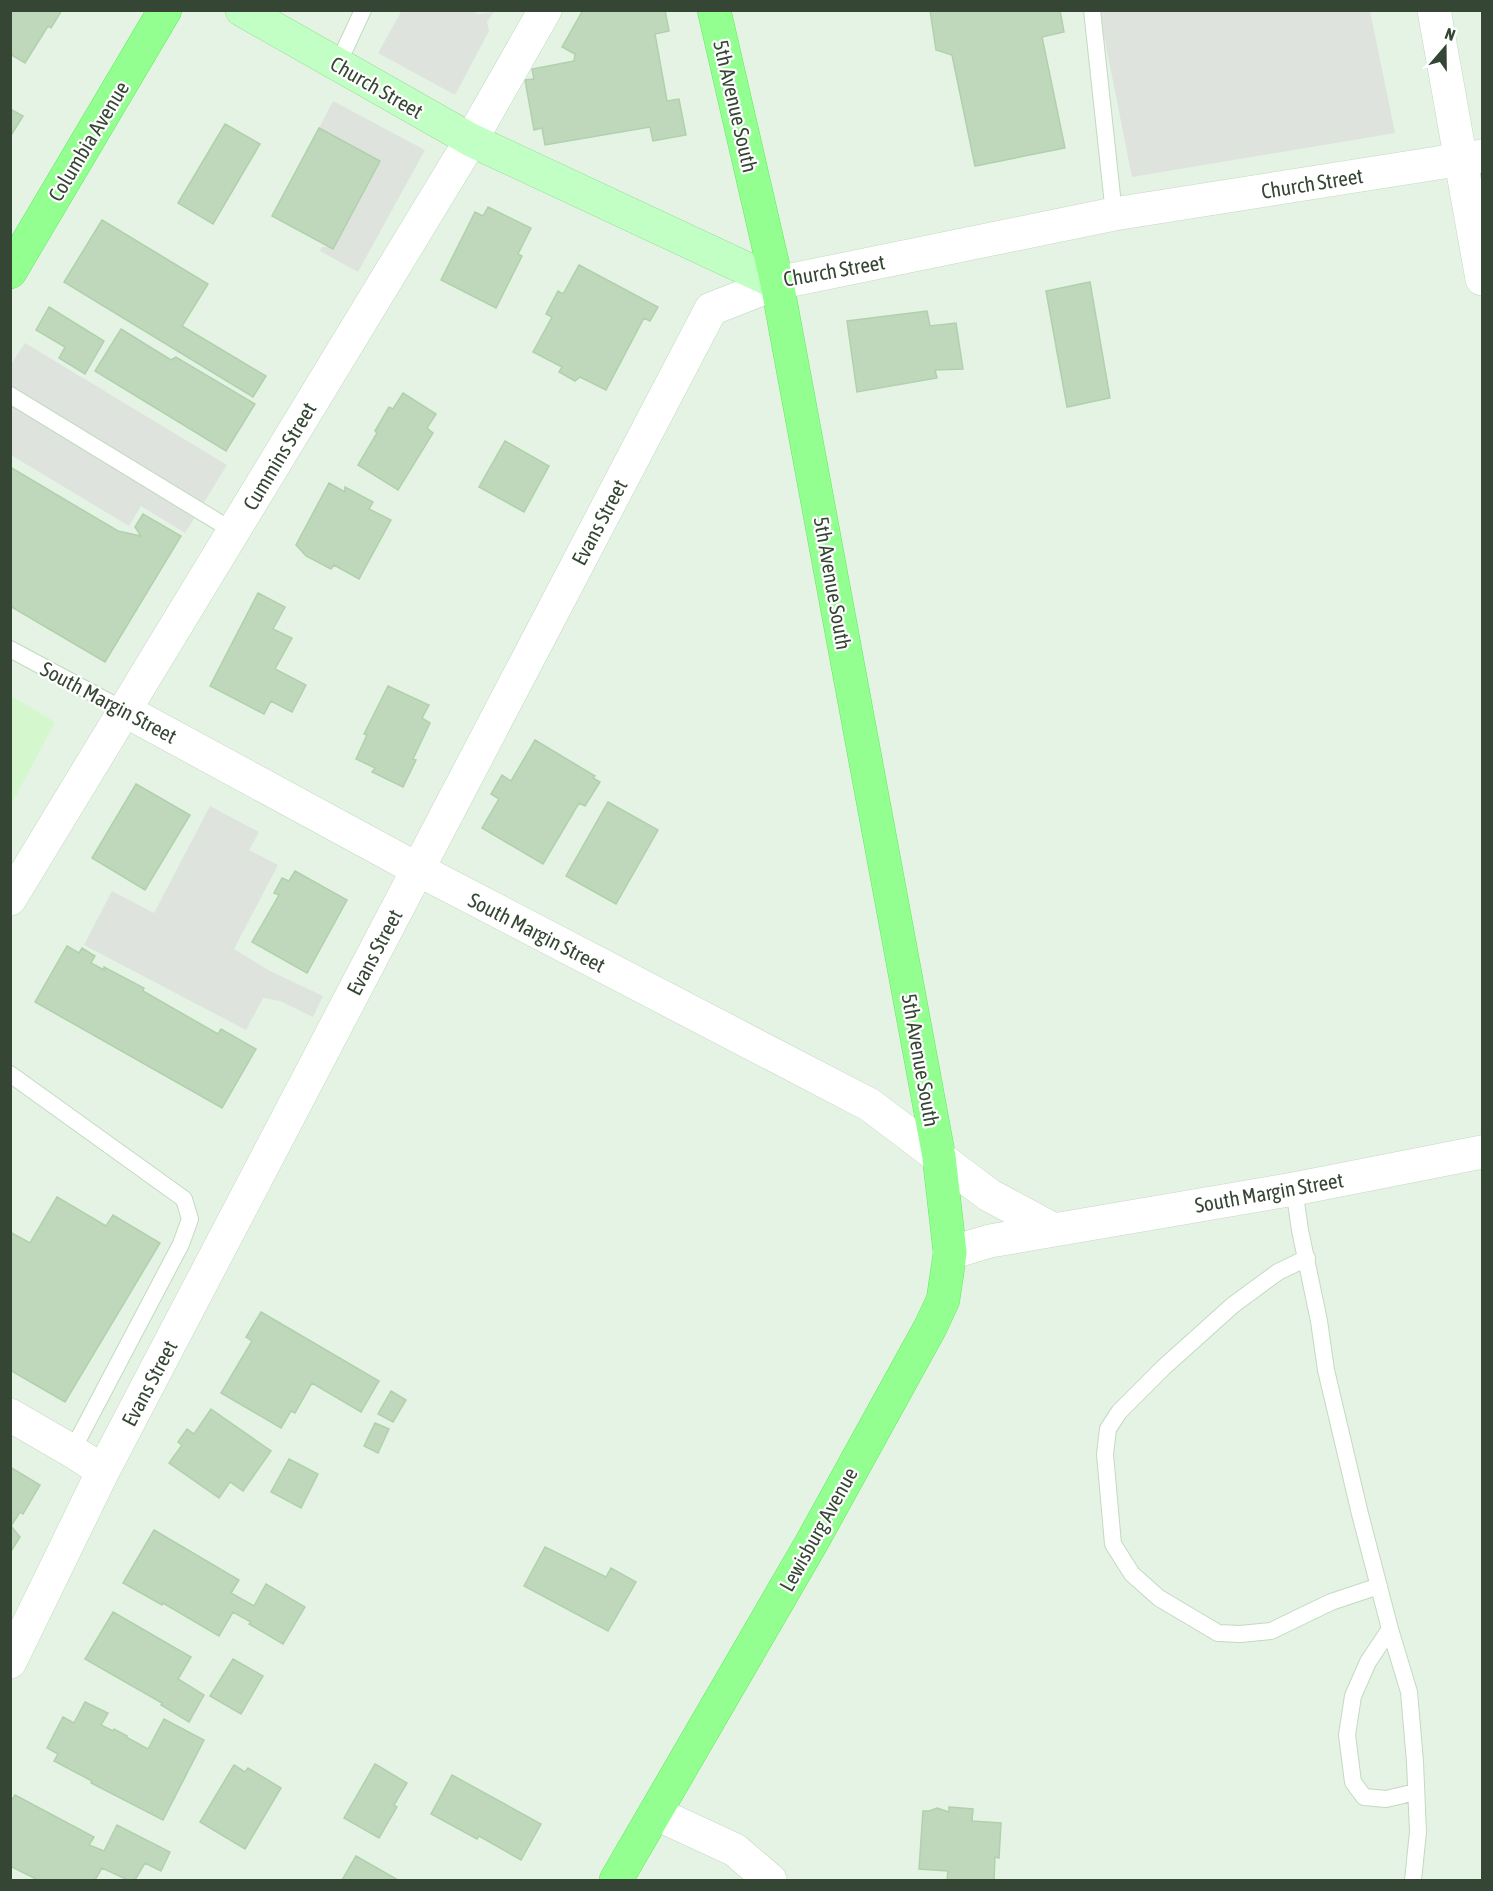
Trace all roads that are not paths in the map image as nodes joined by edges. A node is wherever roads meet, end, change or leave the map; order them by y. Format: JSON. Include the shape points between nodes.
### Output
{"nodes":[{"id":1,"x":165,"y":10,"type":"edge"},
{"id":2,"x":242,"y":10,"type":"edge"},
{"id":3,"x":363,"y":10,"type":"edge"},
{"id":4,"x":545,"y":10,"type":"edge"},
{"id":5,"x":714,"y":10,"type":"edge"},
{"id":6,"x":1092,"y":10,"type":"edge"},
{"id":7,"x":1434,"y":10,"type":"edge"},
{"id":8,"x":338,"y":64,"type":"junction"},
{"id":9,"x":471,"y":140,"type":"junction"},
{"id":10,"x":1472,"y":158,"type":"edge"},
{"id":11,"x":1114,"y":214,"type":"junction"},
{"id":12,"x":10,"y":272,"type":"edge"},
{"id":13,"x":1482,"y":279,"type":"edge"},
{"id":14,"x":777,"y":283,"type":"junction"},
{"id":15,"x":10,"y":395,"type":"edge"},
{"id":16,"x":233,"y":531,"type":"junction"},
{"id":17,"x":10,"y":649,"type":"edge"},
{"id":18,"x":124,"y":710,"type":"junction"},
{"id":19,"x":417,"y":869,"type":"junction"},
{"id":20,"x":10,"y":899,"type":"edge"},
{"id":21,"x":10,"y":1074,"type":"edge"},
{"id":22,"x":1482,"y":1152,"type":"edge"},
{"id":23,"x":939,"y":1157,"type":"junction"},
{"id":24,"x":1294,"y":1189,"type":"junction"},
{"id":25,"x":1054,"y":1230,"type":"junction"},
{"id":26,"x":950,"y":1253,"type":"junction"},
{"id":27,"x":1306,"y":1258,"type":"junction"},
{"id":28,"x":10,"y":1415,"type":"edge"},
{"id":29,"x":72,"y":1450,"type":"junction"},
{"id":30,"x":103,"y":1471,"type":"junction"},
{"id":31,"x":1379,"y":1586,"type":"junction"},
{"id":32,"x":1390,"y":1629,"type":"junction"},
{"id":33,"x":10,"y":1662,"type":"edge"},
{"id":34,"x":1416,"y":1792,"type":"junction"},
{"id":35,"x":655,"y":1813,"type":"junction"},
{"id":36,"x":616,"y":1881,"type":"edge"},
{"id":37,"x":770,"y":1881,"type":"edge"},
{"id":38,"x":1413,"y":1881,"type":"edge"}],
"edges":[{"from":1,"to":12,"type":"main road","name":"Columbia Avenue"},
{"from":2,"to":8,"type":"main road","name":"Church Street"},
{"from":3,"to":8,"type":"lane"},
{"from":4,"to":9,"type":"street","name":"Cummins Street"},
{"from":5,"to":14,"type":"main road","name":"5th Avenue South"},
{"from":6,"to":11,"type":"lane"},
{"from":7,"to":10,"type":"street"},
{"from":8,"to":9,"type":"main road","name":"Church Street"},
{"from":9,"to":14,"type":"main road","name":"Church Street"},
{"from":9,"to":16,"type":"street","name":"Cummins Street"},
{"from":10,"to":11,"type":"street","name":"Church Street"},
{"from":10,"to":13,"type":"street"},
{"from":11,"to":14,"type":"street","name":"Church Street"},
{"from":14,"to":19,"type":"street","name":"Evans Street","via":[[711,309]]},
{"from":14,"to":23,"type":"main road","name":"5th Avenue South"},
{"from":15,"to":16,"type":"lane"},
{"from":16,"to":18,"type":"street","name":"Cummins Street"},
{"from":17,"to":18,"type":"lane","name":"South Margin Street"},
{"from":18,"to":19,"type":"street","name":"South Margin Street"},
{"from":18,"to":20,"type":"street","name":"Cummins Street"},
{"from":19,"to":23,"type":"street","name":"South Margin Street","via":[[870,1105]]},
{"from":19,"to":30,"type":"street","name":"Evans Street"},
{"from":21,"to":29,"type":"lane","via":[[184,1199],[190,1219],[181,1244]]},
{"from":22,"to":24,"type":"street","name":"South Margin Street"},
{"from":23,"to":25,"type":"street","name":"South Margin Street","via":[[989,1195]]},
{"from":23,"to":26,"type":"main road","name":"Lewisburg Avenue"},
{"from":24,"to":25,"type":"street","name":"South Margin Street"},
{"from":24,"to":27,"type":"lane"},
{"from":25,"to":26,"type":"street","name":"South Margin Street"},
{"from":26,"to":35,"type":"main road","name":"Lewisburg Avenue","via":[[943,1300],[931,1326]]},
{"from":27,"to":31,"type":"lane","via":[[1326,1370]]},
{"from":27,"to":31,"type":"lane","via":[[1278,1272],[1233,1305],[1113,1420],[1104,1454],[1113,1544],[1132,1574],[1159,1598],[1218,1633],[1271,1631],[1331,1602]]},
{"from":28,"to":29,"type":"street"},
{"from":29,"to":30,"type":"street"},
{"from":30,"to":33,"type":"street","name":"Evans Street"},
{"from":31,"to":32,"type":"lane"},
{"from":32,"to":34,"type":"lane","via":[[1409,1692]]},
{"from":32,"to":34,"type":"lane","via":[[1368,1662],[1353,1696],[1347,1735],[1353,1782],[1364,1797],[1386,1799]]},
{"from":34,"to":38,"type":"lane","via":[[1418,1832]]},
{"from":35,"to":36,"type":"main road","name":"Lewisburg Avenue"},
{"from":35,"to":37,"type":"street","via":[[735,1850]]}]}
